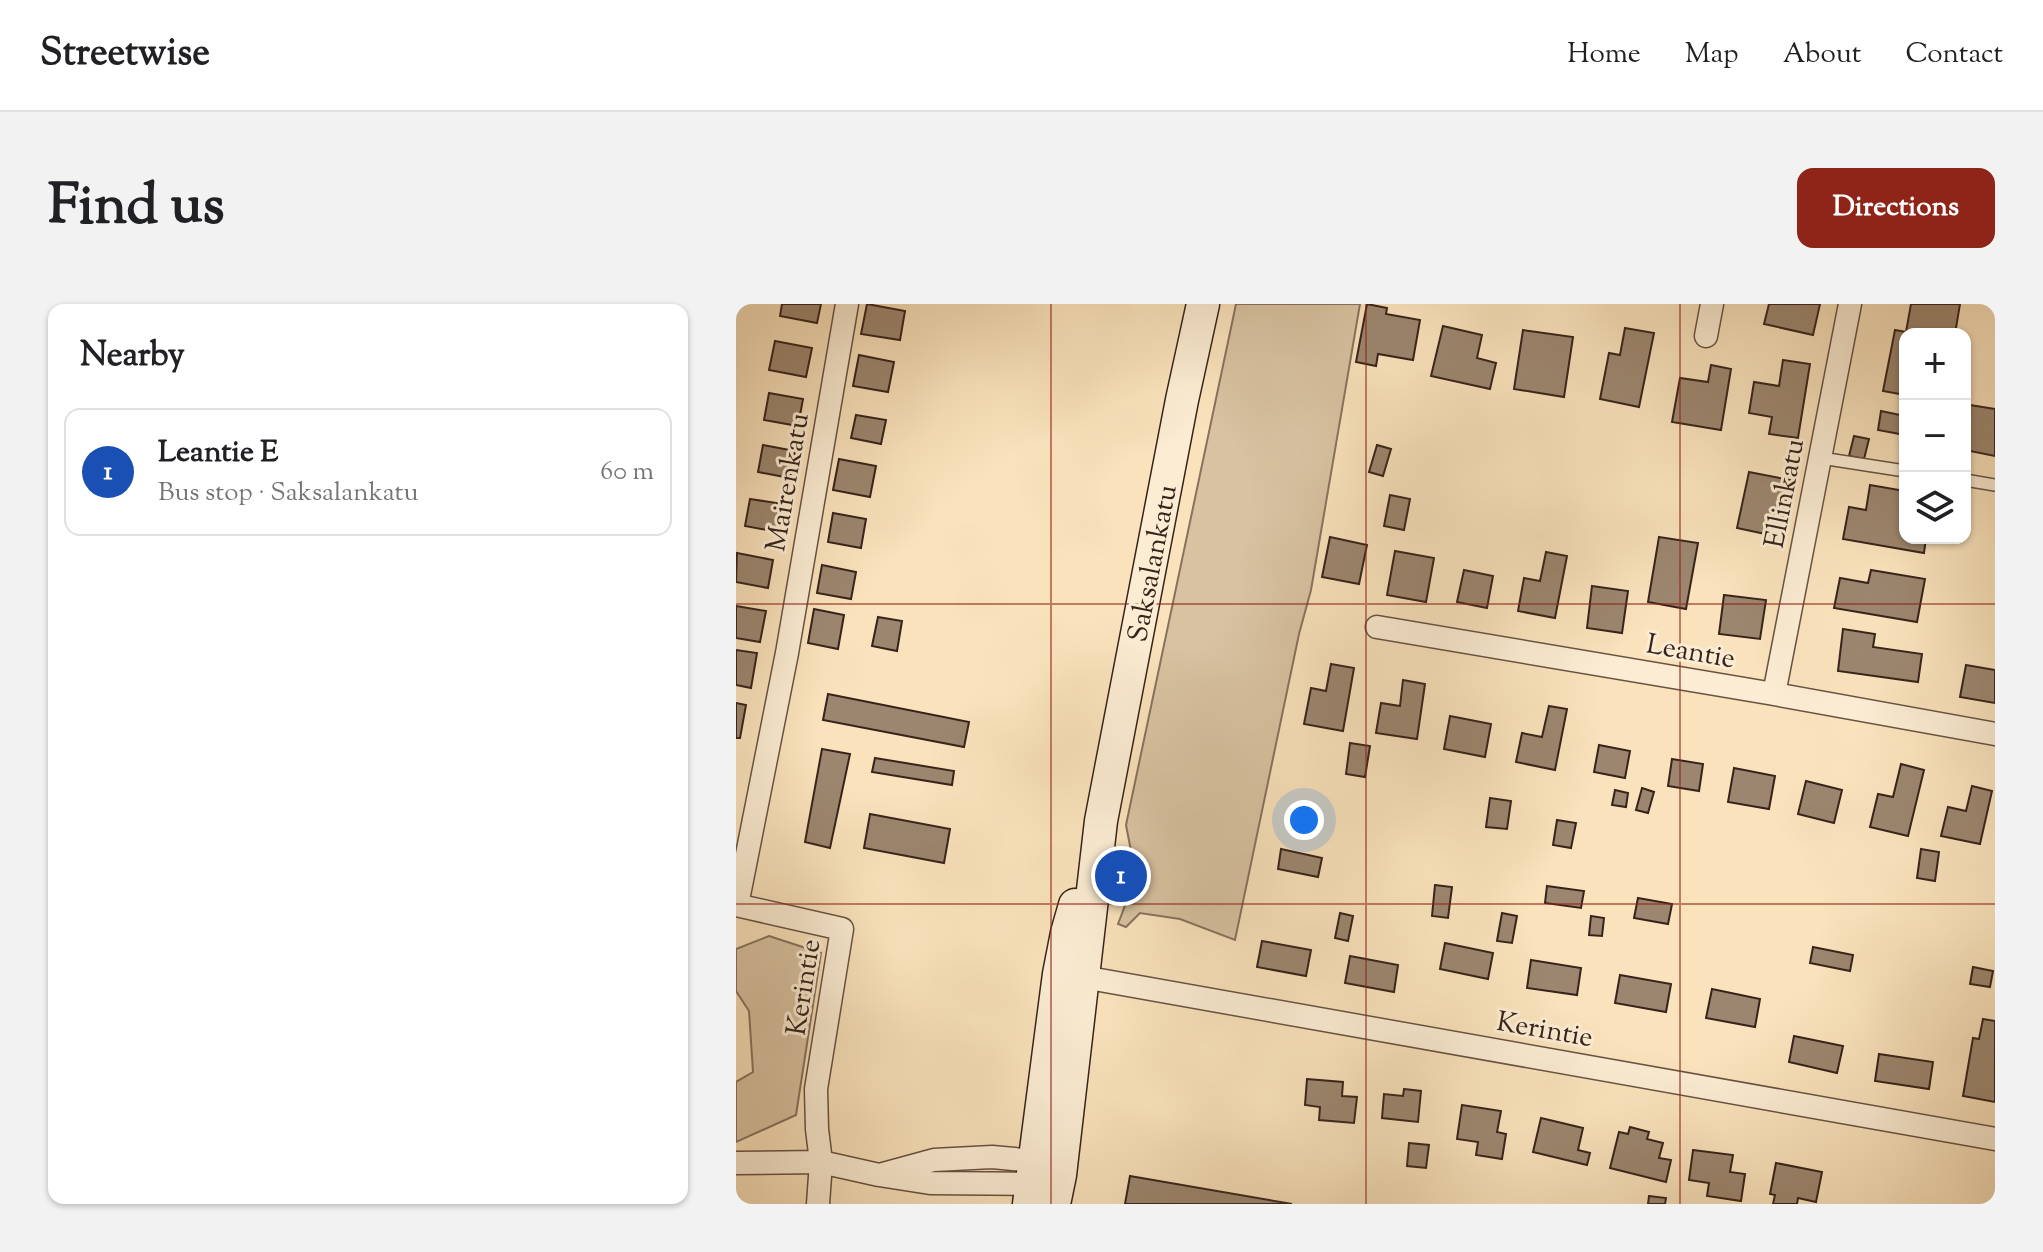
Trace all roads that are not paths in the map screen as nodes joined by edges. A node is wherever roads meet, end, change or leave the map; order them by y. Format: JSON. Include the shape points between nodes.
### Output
{"nodes":[{"id":1,"x":847,"y":304,"type":"edge"},
{"id":2,"x":1203,"y":304,"type":"edge"},
{"id":3,"x":1712,"y":304,"type":"edge"},
{"id":4,"x":1850,"y":304,"type":"edge"},
{"id":5,"x":1706,"y":336,"type":"dead end"},
{"id":6,"x":1821,"y":458,"type":"junction"},
{"id":7,"x":1899,"y":470,"type":"edge"},
{"id":8,"x":1971,"y":481,"type":"edge"},
{"id":9,"x":1995,"y":485,"type":"edge"},
{"id":10,"x":1377,"y":627,"type":"dead end"},
{"id":11,"x":1774,"y":694,"type":"junction"},
{"id":12,"x":1995,"y":734,"type":"edge"},
{"id":13,"x":1101,"y":821,"type":"junction"},
{"id":14,"x":737,"y":905,"type":"edge"},
{"id":15,"x":1083,"y":977,"type":"junction"},
{"id":16,"x":1995,"y":1139,"type":"edge"},
{"id":17,"x":821,"y":1162,"type":"junction"},
{"id":18,"x":736,"y":1163,"type":"edge"},
{"id":19,"x":1042,"y":1185,"type":"edge"},
{"id":20,"x":818,"y":1204,"type":"edge"}],
"edges":[{"from":1,"to":14,"type":"street","name":"Mairenkatu"},
{"from":2,"to":13,"type":"main road","name":"Saksalankatu"},
{"from":3,"to":5,"type":"street"},
{"from":4,"to":6,"type":"street","name":"Ellinkatu"},
{"from":6,"to":7,"type":"lane"},
{"from":6,"to":11,"type":"street","name":"Ellinkatu"},
{"from":8,"to":9,"type":"lane"},
{"from":10,"to":11,"type":"street","name":"Leantie"},
{"from":11,"to":12,"type":"street","name":"Leantie"},
{"from":13,"to":15,"type":"main road","name":"Saksalankatu"},
{"from":13,"to":19,"type":"main road","name":"Saksalankatu","via":[[1059,974]]},
{"from":14,"to":17,"type":"street","name":"Kerintie","via":[[842,929],[816,1089]]},
{"from":15,"to":16,"type":"street","name":"Kerintie"},
{"from":15,"to":19,"type":"main road","name":"Saksalankatu"},
{"from":17,"to":18,"type":"street"},
{"from":17,"to":19,"type":"street","via":[[879,1175],[934,1160],[992,1157]]},
{"from":17,"to":20,"type":"street"}]}
